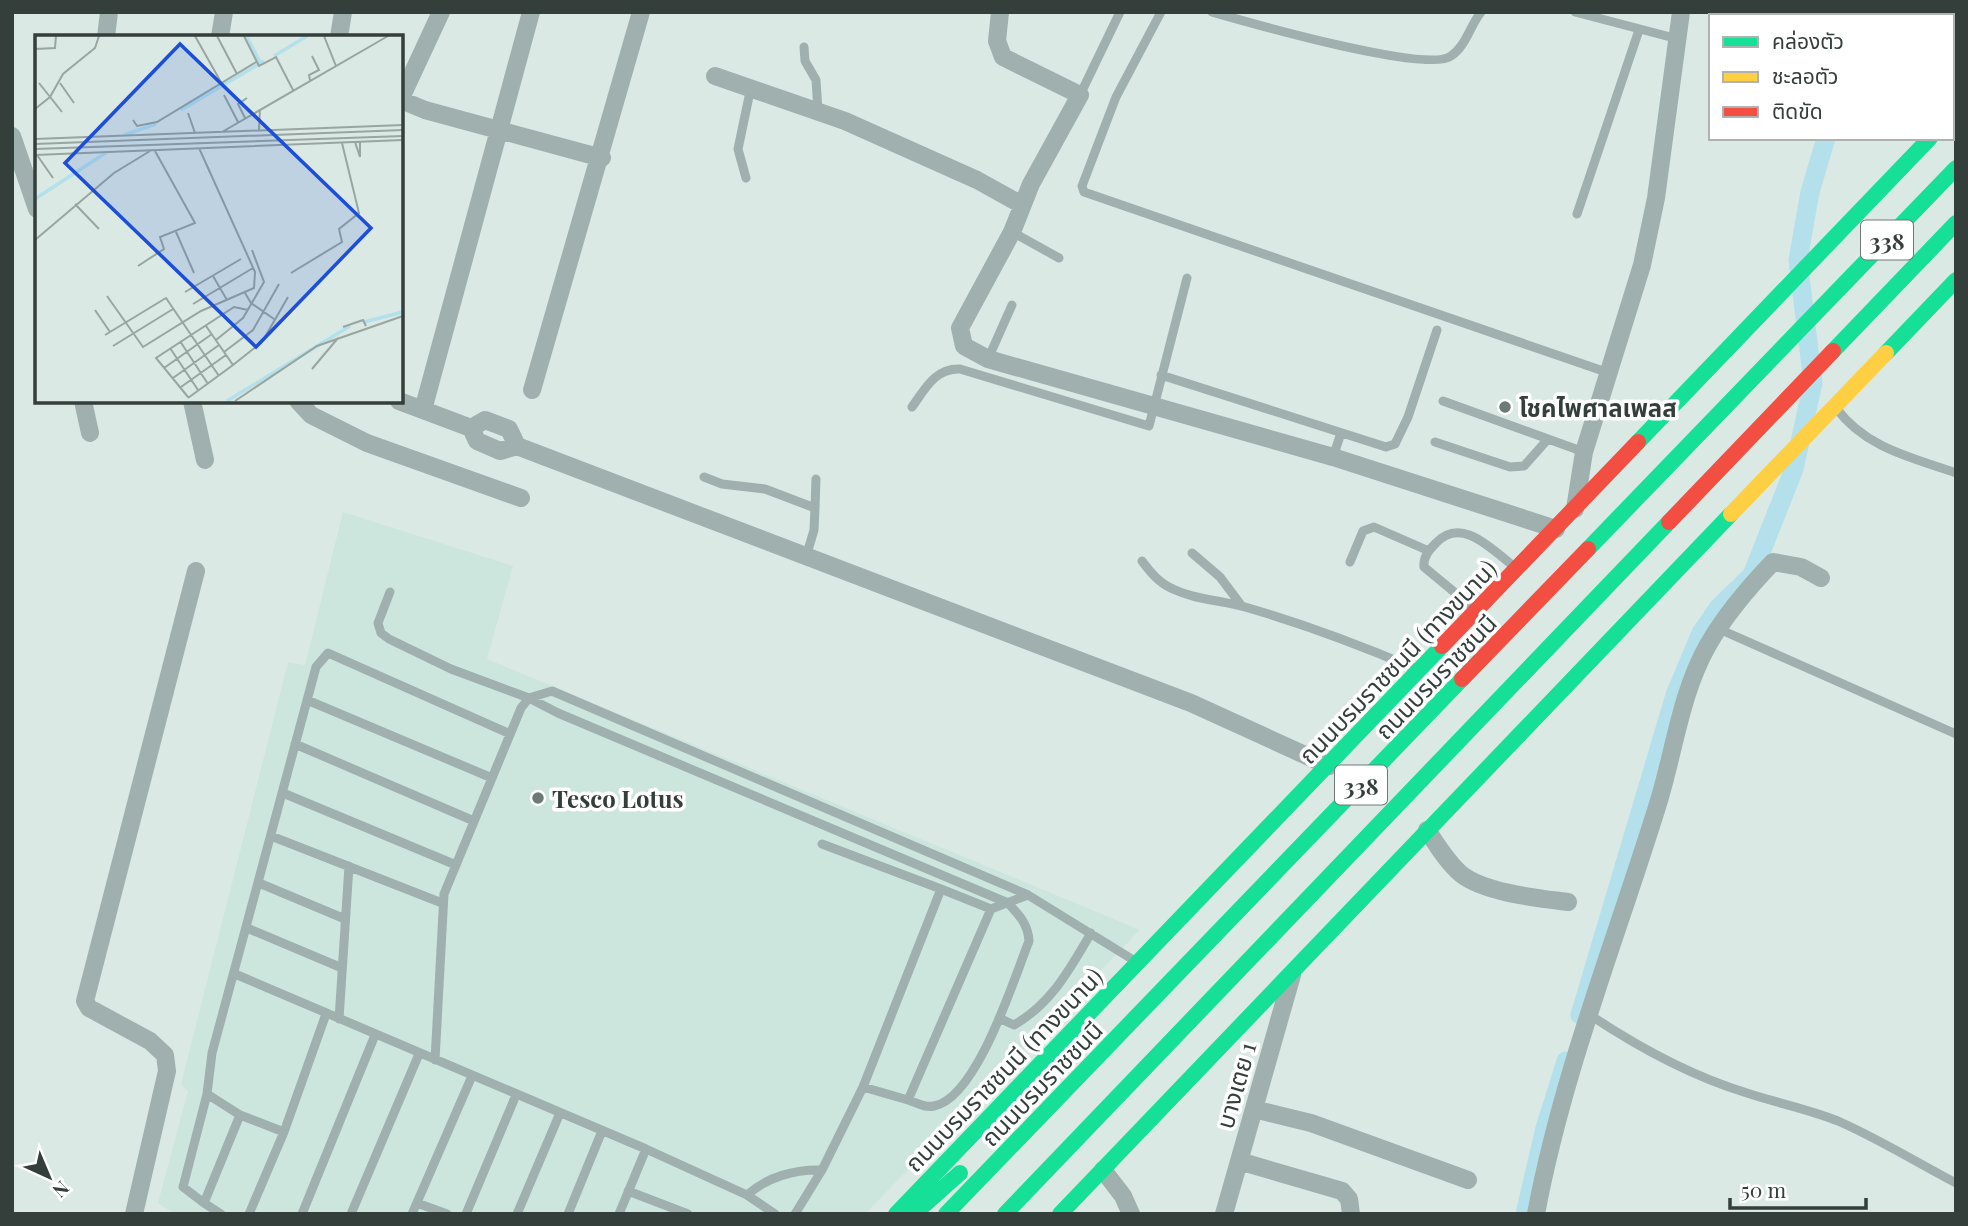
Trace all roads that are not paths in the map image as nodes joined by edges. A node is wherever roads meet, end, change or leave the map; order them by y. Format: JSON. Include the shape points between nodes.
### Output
{"nodes":[{"id":1,"x":109,"y":12,"type":"edge"},
{"id":2,"x":224,"y":12,"type":"edge"},
{"id":3,"x":343,"y":12,"type":"edge"},
{"id":4,"x":531,"y":12,"type":"edge"},
{"id":5,"x":641,"y":12,"type":"edge"},
{"id":6,"x":1000,"y":12,"type":"edge"},
{"id":7,"x":1120,"y":12,"type":"edge"},
{"id":8,"x":1161,"y":12,"type":"edge"},
{"id":9,"x":1212,"y":12,"type":"edge"},
{"id":10,"x":1480,"y":12,"type":"edge"},
{"id":11,"x":1575,"y":12,"type":"edge"},
{"id":12,"x":1681,"y":12,"type":"edge"},
{"id":13,"x":438,"y":13,"type":"edge"},
{"id":14,"x":1639,"y":30,"type":"junction"},
{"id":15,"x":106,"y":35,"type":"edge"},
{"id":16,"x":220,"y":35,"type":"edge"},
{"id":17,"x":339,"y":35,"type":"edge"},
{"id":18,"x":1678,"y":39,"type":"junction"},
{"id":19,"x":804,"y":47,"type":"dead end"},
{"id":20,"x":715,"y":76,"type":"dead end"},
{"id":21,"x":751,"y":88,"type":"junction"},
{"id":22,"x":1080,"y":95,"type":"junction"},
{"id":23,"x":402,"y":97,"type":"edge"},
{"id":24,"x":402,"y":99,"type":"edge"},
{"id":25,"x":818,"y":111,"type":"junction"},
{"id":26,"x":497,"y":130,"type":"junction"},
{"id":27,"x":12,"y":136,"type":"edge"},
{"id":28,"x":1928,"y":140,"type":"edge"},
{"id":29,"x":602,"y":159,"type":"junction"},
{"id":30,"x":1956,"y":169,"type":"edge"},
{"id":31,"x":746,"y":178,"type":"dead end"},
{"id":32,"x":35,"y":203,"type":"edge"},
{"id":33,"x":1022,"y":205,"type":"junction"},
{"id":34,"x":1577,"y":214,"type":"dead end"},
{"id":35,"x":1956,"y":223,"type":"edge"},
{"id":36,"x":1012,"y":232,"type":"junction"},
{"id":37,"x":1059,"y":258,"type":"dead end"},
{"id":38,"x":1186,"y":278,"type":"dead end"},
{"id":39,"x":1956,"y":280,"type":"edge"},
{"id":40,"x":1012,"y":305,"type":"dead end"},
{"id":41,"x":1437,"y":330,"type":"dead end"},
{"id":42,"x":988,"y":359,"type":"junction"},
{"id":43,"x":1609,"y":373,"type":"junction"},
{"id":44,"x":1160,"y":375,"type":"junction"},
{"id":45,"x":533,"y":390,"type":"dead end"},
{"id":46,"x":1443,"y":401,"type":"dead end"},
{"id":47,"x":83,"y":402,"type":"edge"},
{"id":48,"x":192,"y":402,"type":"edge"},
{"id":49,"x":299,"y":402,"type":"edge"},
{"id":50,"x":402,"y":402,"type":"edge"},
{"id":51,"x":1153,"y":405,"type":"junction"},
{"id":52,"x":912,"y":407,"type":"dead end"},
{"id":53,"x":1832,"y":409,"type":"junction"},
{"id":54,"x":423,"y":410,"type":"junction"},
{"id":55,"x":90,"y":433,"type":"dead end"},
{"id":56,"x":1341,"y":433,"type":"junction"},
{"id":57,"x":1548,"y":439,"type":"junction"},
{"id":58,"x":1435,"y":442,"type":"dead end"},
{"id":59,"x":1584,"y":452,"type":"junction"},
{"id":60,"x":1333,"y":457,"type":"junction"},
{"id":61,"x":205,"y":460,"type":"dead end"},
{"id":62,"x":1956,"y":472,"type":"edge"},
{"id":63,"x":704,"y":477,"type":"dead end"},
{"id":64,"x":816,"y":480,"type":"dead end"},
{"id":65,"x":521,"y":498,"type":"dead end"},
{"id":66,"x":815,"y":508,"type":"junction"},
{"id":67,"x":1574,"y":509,"type":"junction"},
{"id":68,"x":1556,"y":529,"type":"junction"},
{"id":69,"x":1429,"y":551,"type":"junction"},
{"id":70,"x":1192,"y":553,"type":"dead end"},
{"id":71,"x":806,"y":557,"type":"junction"},
{"id":72,"x":1142,"y":561,"type":"dead end"},
{"id":73,"x":1350,"y":562,"type":"dead end"},
{"id":74,"x":1518,"y":569,"type":"junction"},
{"id":75,"x":196,"y":571,"type":"dead end"},
{"id":76,"x":1821,"y":578,"type":"dead end"},
{"id":77,"x":390,"y":592,"type":"dead end"},
{"id":78,"x":1241,"y":605,"type":"junction"},
{"id":79,"x":1477,"y":611,"type":"junction"},
{"id":80,"x":1719,"y":629,"type":"junction"},
{"id":81,"x":1420,"y":671,"type":"junction"},
{"id":82,"x":529,"y":698,"type":"junction"},
{"id":83,"x":307,"y":700,"type":"junction"},
{"id":84,"x":510,"y":734,"type":"junction"},
{"id":85,"x":1956,"y":734,"type":"edge"},
{"id":86,"x":295,"y":744,"type":"junction"},
{"id":87,"x":1329,"y":766,"type":"junction"},
{"id":88,"x":492,"y":778,"type":"junction"},
{"id":89,"x":283,"y":793,"type":"junction"},
{"id":90,"x":474,"y":821,"type":"junction"},
{"id":91,"x":1427,"y":830,"type":"junction"},
{"id":92,"x":271,"y":836,"type":"junction"},
{"id":93,"x":822,"y":844,"type":"dead end"},
{"id":94,"x":456,"y":865,"type":"junction"},
{"id":95,"x":349,"y":866,"type":"junction"},
{"id":96,"x":259,"y":883,"type":"junction"},
{"id":97,"x":941,"y":889,"type":"junction"},
{"id":98,"x":1028,"y":895,"type":"junction"},
{"id":99,"x":1568,"y":902,"type":"dead end"},
{"id":100,"x":1008,"y":903,"type":"junction"},
{"id":101,"x":442,"y":904,"type":"junction"},
{"id":102,"x":991,"y":909,"type":"junction"},
{"id":103,"x":345,"y":919,"type":"junction"},
{"id":104,"x":247,"y":928,"type":"junction"},
{"id":105,"x":1091,"y":933,"type":"junction"},
{"id":106,"x":1138,"y":963,"type":"junction"},
{"id":107,"x":342,"y":968,"type":"junction"},
{"id":108,"x":1293,"y":969,"type":"junction"},
{"id":109,"x":235,"y":974,"type":"junction"},
{"id":110,"x":326,"y":1014,"type":"junction"},
{"id":111,"x":1590,"y":1015,"type":"junction"},
{"id":112,"x":999,"y":1018,"type":"junction"},
{"id":113,"x":338,"y":1019,"type":"junction"},
{"id":114,"x":375,"y":1035,"type":"junction"},
{"id":115,"x":419,"y":1054,"type":"junction"},
{"id":116,"x":435,"y":1060,"type":"junction"},
{"id":117,"x":472,"y":1076,"type":"junction"},
{"id":118,"x":863,"y":1087,"type":"junction"},
{"id":119,"x":206,"y":1094,"type":"junction"},
{"id":120,"x":516,"y":1095,"type":"junction"},
{"id":121,"x":908,"y":1100,"type":"junction"},
{"id":122,"x":1057,"y":1100,"type":"junction"},
{"id":123,"x":1108,"y":1108,"type":"junction"},
{"id":124,"x":1254,"y":1109,"type":"junction"},
{"id":125,"x":560,"y":1113,"type":"junction"},
{"id":126,"x":240,"y":1115,"type":"junction"},
{"id":127,"x":602,"y":1131,"type":"junction"},
{"id":128,"x":284,"y":1132,"type":"junction"},
{"id":129,"x":646,"y":1149,"type":"junction"},
{"id":130,"x":1239,"y":1161,"type":"junction"},
{"id":131,"x":822,"y":1170,"type":"junction"},
{"id":132,"x":1102,"y":1170,"type":"junction"},
{"id":133,"x":1468,"y":1180,"type":"dead end"},
{"id":134,"x":1956,"y":1183,"type":"edge"},
{"id":135,"x":628,"y":1191,"type":"junction"},
{"id":136,"x":747,"y":1195,"type":"junction"},
{"id":137,"x":204,"y":1203,"type":"junction"},
{"id":138,"x":417,"y":1203,"type":"junction"},
{"id":139,"x":1038,"y":1203,"type":"dead end"},
{"id":140,"x":670,"y":1211,"type":"edge"},
{"id":141,"x":134,"y":1214,"type":"edge"},
{"id":142,"x":221,"y":1214,"type":"edge"},
{"id":143,"x":249,"y":1214,"type":"edge"},
{"id":144,"x":302,"y":1214,"type":"edge"},
{"id":145,"x":351,"y":1214,"type":"edge"},
{"id":146,"x":412,"y":1214,"type":"edge"},
{"id":147,"x":447,"y":1214,"type":"edge"},
{"id":148,"x":466,"y":1214,"type":"edge"},
{"id":149,"x":517,"y":1214,"type":"edge"},
{"id":150,"x":568,"y":1214,"type":"edge"},
{"id":151,"x":619,"y":1214,"type":"edge"},
{"id":152,"x":688,"y":1214,"type":"edge"},
{"id":153,"x":775,"y":1214,"type":"edge"},
{"id":154,"x":795,"y":1214,"type":"edge"},
{"id":155,"x":895,"y":1214,"type":"edge"},
{"id":156,"x":914,"y":1214,"type":"edge"},
{"id":157,"x":946,"y":1214,"type":"edge"},
{"id":158,"x":1005,"y":1214,"type":"edge"},
{"id":159,"x":1060,"y":1214,"type":"edge"},
{"id":160,"x":1131,"y":1214,"type":"edge"},
{"id":161,"x":1224,"y":1214,"type":"edge"},
{"id":162,"x":1351,"y":1214,"type":"edge"},
{"id":163,"x":1535,"y":1214,"type":"edge"}],
"edges":[{"from":1,"to":15,"type":"street"},
{"from":2,"to":16,"type":"street"},
{"from":3,"to":17,"type":"street"},
{"from":4,"to":26,"type":"street"},
{"from":5,"to":29,"type":"street"},
{"from":6,"to":22,"type":"street","via":[[997,41],[1003,57]]},
{"from":7,"to":22,"type":"lane"},
{"from":8,"to":43,"type":"lane","via":[[1116,97],[1082,186],[1084,192]]},
{"from":9,"to":10,"type":"lane","via":[[1343,46],[1435,62],[1450,58]]},
{"from":11,"to":14,"type":"lane"},
{"from":12,"to":18,"type":"street"},
{"from":13,"to":23,"type":"street"},
{"from":14,"to":18,"type":"lane"},
{"from":14,"to":34,"type":"lane"},
{"from":18,"to":43,"type":"street","via":[[1656,198],[1642,265]]},
{"from":19,"to":25,"type":"lane","via":[[805,61],[816,80]]},
{"from":20,"to":21,"type":"street"},
{"from":21,"to":25,"type":"street"},
{"from":21,"to":31,"type":"lane","via":[[738,149]]},
{"from":22,"to":33,"type":"street"},
{"from":24,"to":26,"type":"street"},
{"from":25,"to":33,"type":"street"},
{"from":26,"to":29,"type":"street"},
{"from":26,"to":54,"type":"street"},
{"from":27,"to":32,"type":"street"},
{"from":28,"to":67,"type":"main road","name":"ถนนบรมราชชนนี (ทางขนาน)","number":"338"},
{"from":29,"to":45,"type":"street"},
{"from":30,"to":122,"type":"main road","name":"ถนนบรมราชชนนี","number":"338"},
{"from":33,"to":36,"type":"street"},
{"from":35,"to":123,"type":"main road","number":"338"},
{"from":36,"to":37,"type":"lane"},
{"from":36,"to":42,"type":"street","via":[[960,328],[964,346]]},
{"from":38,"to":44,"type":"lane"},
{"from":39,"to":53,"type":"main road"},
{"from":40,"to":42,"type":"lane"},
{"from":41,"to":56,"type":"lane","via":[[1395,444],[1386,447]]},
{"from":42,"to":51,"type":"street"},
{"from":43,"to":59,"type":"street"},
{"from":44,"to":51,"type":"lane"},
{"from":44,"to":56,"type":"lane"},
{"from":46,"to":57,"type":"lane"},
{"from":47,"to":55,"type":"street"},
{"from":48,"to":61,"type":"street"},
{"from":49,"to":65,"type":"street","via":[[311,415],[367,443]]},
{"from":50,"to":54,"type":"street"},
{"from":51,"to":52,"type":"lane","via":[[1149,426],[949,369],[930,381]]},
{"from":51,"to":60,"type":"street"},
{"from":53,"to":62,"type":"lane","via":[[1878,446]]},
{"from":53,"to":91,"type":"main road"},
{"from":54,"to":71,"type":"street","via":[[471,428],[485,420],[509,429],[517,446]]},
{"from":56,"to":60,"type":"lane"},
{"from":57,"to":58,"type":"lane","via":[[1524,466],[1510,467]]},
{"from":57,"to":59,"type":"lane"},
{"from":59,"to":67,"type":"street"},
{"from":60,"to":68,"type":"street"},
{"from":63,"to":66,"type":"lane","via":[[774,492]]},
{"from":64,"to":66,"type":"lane"},
{"from":66,"to":71,"type":"lane"},
{"from":67,"to":68,"type":"main road","name":"ถนนบรมราชชนนี (ทางขนาน)","number":"338"},
{"from":68,"to":74,"type":"main road","name":"ถนนบรมราชชนนี (ทางขนาน)","number":"338"},
{"from":69,"to":73,"type":"lane","via":[[1374,527],[1363,531]]},
{"from":69,"to":74,"type":"lane","via":[[1450,532],[1466,531]]},
{"from":69,"to":79,"type":"lane","via":[[1423,561],[1427,573]]},
{"from":70,"to":78,"type":"lane","via":[[1220,577]]},
{"from":71,"to":87,"type":"street","via":[[1191,703]]},
{"from":72,"to":78,"type":"lane","via":[[1171,589]]},
{"from":74,"to":79,"type":"main road","name":"ถนนบรมราชชนนี (ทางขนาน)","number":"338"},
{"from":75,"to":141,"type":"street","via":[[85,1001],[89,1008],[150,1041],[164,1055],[167,1072]]},
{"from":76,"to":80,"type":"street","via":[[1801,567],[1773,562]]},
{"from":77,"to":82,"type":"lane","via":[[378,623],[389,639],[451,670]]},
{"from":78,"to":81,"type":"lane","via":[[1363,646]]},
{"from":79,"to":81,"type":"main road","name":"ถนนบรมราชชนนี (ทางขนาน)","number":"338"},
{"from":80,"to":85,"type":"lane"},
{"from":80,"to":111,"type":"street","via":[[1689,688],[1658,806]]},
{"from":81,"to":87,"type":"main road","name":"ถนนบรมราชชนนี (ทางขนาน)","number":"338"},
{"from":82,"to":84,"type":"lane"},
{"from":82,"to":98,"type":"lane","via":[[552,691]]},
{"from":82,"to":100,"type":"lane"},
{"from":83,"to":84,"type":"lane","via":[[316,667],[328,653]]},
{"from":83,"to":86,"type":"lane"},
{"from":83,"to":88,"type":"lane"},
{"from":84,"to":88,"type":"lane"},
{"from":86,"to":89,"type":"lane"},
{"from":86,"to":90,"type":"lane"},
{"from":87,"to":106,"type":"main road","name":"ถนนบรมราชชนนี (ทางขนาน)","number":"338"},
{"from":88,"to":90,"type":"lane"},
{"from":89,"to":92,"type":"lane"},
{"from":89,"to":94,"type":"lane"},
{"from":90,"to":94,"type":"lane"},
{"from":91,"to":99,"type":"street","via":[[1463,875],[1513,892]]},
{"from":91,"to":108,"type":"main road"},
{"from":92,"to":95,"type":"lane"},
{"from":92,"to":96,"type":"lane"},
{"from":93,"to":97,"type":"lane"},
{"from":94,"to":101,"type":"lane"},
{"from":95,"to":101,"type":"lane"},
{"from":95,"to":103,"type":"lane"},
{"from":96,"to":103,"type":"lane"},
{"from":96,"to":104,"type":"lane"},
{"from":97,"to":102,"type":"lane"},
{"from":97,"to":118,"type":"lane"},
{"from":98,"to":100,"type":"lane"},
{"from":98,"to":105,"type":"lane"},
{"from":100,"to":102,"type":"lane"},
{"from":100,"to":112,"type":"lane","via":[[1023,919],[1029,942]]},
{"from":101,"to":116,"type":"lane"},
{"from":102,"to":121,"type":"lane"},
{"from":103,"to":107,"type":"lane"},
{"from":104,"to":107,"type":"lane"},
{"from":104,"to":109,"type":"lane"},
{"from":105,"to":106,"type":"lane"},
{"from":105,"to":112,"type":"lane","via":[[1065,978],[1036,1012],[1014,1025]]},
{"from":106,"to":155,"type":"main road","name":"ถนนบรมราชชนนี (ทางขนาน)","number":"338"},
{"from":107,"to":113,"type":"lane"},
{"from":108,"to":124,"type":"street","name":"บางเตย 1"},
{"from":108,"to":132,"type":"main road"},
{"from":109,"to":110,"type":"lane"},
{"from":109,"to":119,"type":"lane","via":[[212,1053]]},
{"from":110,"to":113,"type":"lane"},
{"from":110,"to":128,"type":"lane"},
{"from":111,"to":134,"type":"lane","via":[[1666,1060],[1746,1093],[1840,1122]]},
{"from":111,"to":163,"type":"street"},
{"from":112,"to":121,"type":"lane","via":[[971,1075],[956,1091],[937,1106]]},
{"from":113,"to":114,"type":"lane"},
{"from":114,"to":115,"type":"lane"},
{"from":114,"to":144,"type":"lane"},
{"from":115,"to":116,"type":"lane"},
{"from":115,"to":145,"type":"lane"},
{"from":116,"to":117,"type":"lane"},
{"from":117,"to":120,"type":"lane"},
{"from":117,"to":138,"type":"lane"},
{"from":118,"to":121,"type":"lane"},
{"from":118,"to":131,"type":"lane"},
{"from":119,"to":126,"type":"lane"},
{"from":119,"to":137,"type":"lane","via":[[183,1187]]},
{"from":120,"to":125,"type":"lane"},
{"from":120,"to":148,"type":"lane"},
{"from":122,"to":156,"type":"main road","via":[[966,1168]]},
{"from":122,"to":157,"type":"main road","name":"ถนนบรมราชชนนี","number":"338"},
{"from":123,"to":139,"type":"main road"},
{"from":123,"to":158,"type":"main road","number":"338"},
{"from":124,"to":130,"type":"street","name":"บางเตย 1"},
{"from":124,"to":133,"type":"street","via":[[1311,1123]]},
{"from":125,"to":127,"type":"lane"},
{"from":125,"to":149,"type":"lane"},
{"from":126,"to":128,"type":"lane"},
{"from":126,"to":137,"type":"lane"},
{"from":127,"to":129,"type":"lane"},
{"from":127,"to":150,"type":"lane"},
{"from":128,"to":143,"type":"lane"},
{"from":129,"to":135,"type":"lane"},
{"from":129,"to":136,"type":"lane"},
{"from":130,"to":161,"type":"street","name":"บางเตย 1"},
{"from":130,"to":162,"type":"street","via":[[1342,1192],[1349,1199]]},
{"from":131,"to":136,"type":"lane","via":[[778,1177]]},
{"from":131,"to":154,"type":"lane"},
{"from":132,"to":159,"type":"main road"},
{"from":132,"to":160,"type":"street"},
{"from":135,"to":140,"type":"lane"},
{"from":135,"to":151,"type":"lane"},
{"from":136,"to":153,"type":"lane"},
{"from":137,"to":142,"type":"lane"},
{"from":138,"to":146,"type":"lane"},
{"from":138,"to":147,"type":"lane"},
{"from":140,"to":152,"type":"lane"}]}
